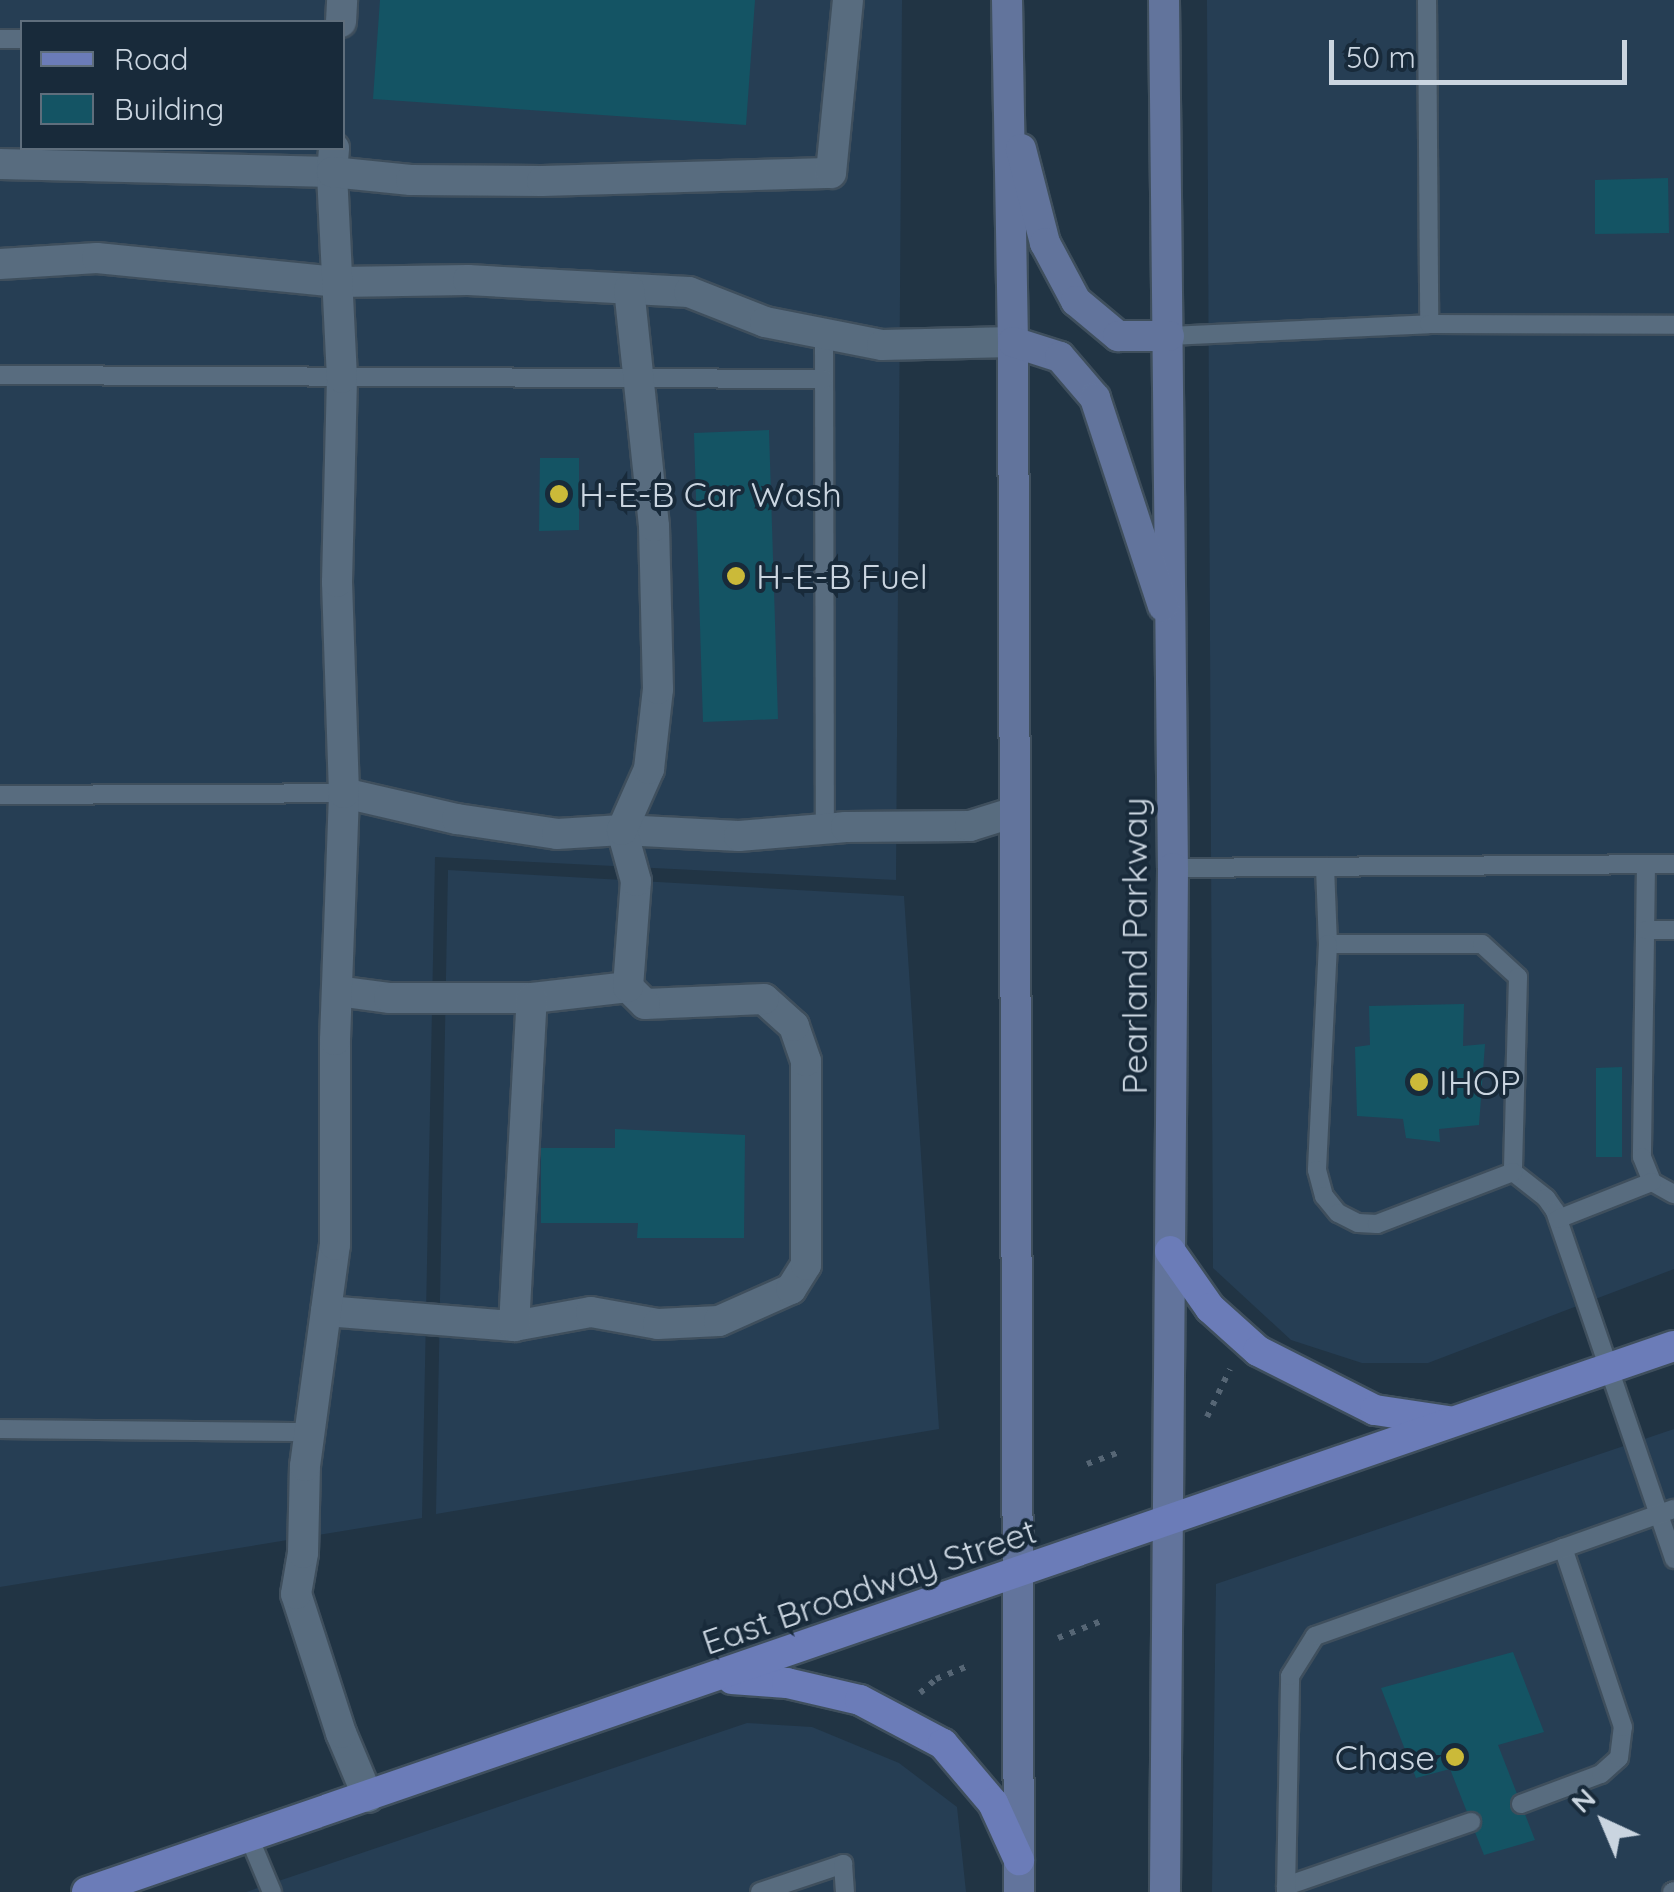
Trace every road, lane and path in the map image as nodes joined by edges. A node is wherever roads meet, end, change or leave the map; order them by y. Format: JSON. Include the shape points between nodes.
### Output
{"nodes":[{"id":1,"x":848,"y":0,"type":"edge"},
{"id":2,"x":1007,"y":0,"type":"edge"},
{"id":3,"x":1164,"y":0,"type":"edge"},
{"id":4,"x":1427,"y":0,"type":"edge"},
{"id":5,"x":1009,"y":97,"type":"junction"},
{"id":6,"x":333,"y":160,"type":"edge"},
{"id":7,"x":0,"y":164,"type":"edge"},
{"id":8,"x":0,"y":264,"type":"edge"},
{"id":9,"x":339,"y":282,"type":"junction"},
{"id":10,"x":629,"y":289,"type":"junction"},
{"id":11,"x":1430,"y":324,"type":"junction"},
{"id":12,"x":1674,"y":325,"type":"edge"},
{"id":13,"x":824,"y":334,"type":"junction"},
{"id":14,"x":1168,"y":336,"type":"junction"},
{"id":15,"x":1013,"y":342,"type":"junction"},
{"id":16,"x":0,"y":376,"type":"edge"},
{"id":17,"x":342,"y":378,"type":"junction"},
{"id":18,"x":640,"y":378,"type":"junction"},
{"id":19,"x":824,"y":378,"type":"junction"},
{"id":20,"x":1172,"y":634,"type":"junction"},
{"id":21,"x":344,"y":793,"type":"junction"},
{"id":22,"x":0,"y":795,"type":"edge"},
{"id":23,"x":1015,"y":812,"type":"junction"},
{"id":24,"x":824,"y":828,"type":"junction"},
{"id":25,"x":622,"y":830,"type":"junction"},
{"id":26,"x":1646,"y":864,"type":"junction"},
{"id":27,"x":1674,"y":864,"type":"edge"},
{"id":28,"x":1325,"y":867,"type":"junction"},
{"id":29,"x":1173,"y":868,"type":"junction"},
{"id":30,"x":1646,"y":930,"type":"junction"},
{"id":31,"x":1674,"y":930,"type":"edge"},
{"id":32,"x":1328,"y":944,"type":"junction"},
{"id":33,"x":628,"y":986,"type":"junction"},
{"id":34,"x":337,"y":991,"type":"junction"},
{"id":35,"x":532,"y":998,"type":"junction"},
{"id":36,"x":1513,"y":1172,"type":"junction"},
{"id":37,"x":1652,"y":1182,"type":"junction"},
{"id":38,"x":1674,"y":1194,"type":"edge"},
{"id":39,"x":1558,"y":1219,"type":"junction"},
{"id":40,"x":1170,"y":1251,"type":"junction"},
{"id":41,"x":326,"y":1311,"type":"junction"},
{"id":42,"x":514,"y":1326,"type":"junction"},
{"id":43,"x":1674,"y":1346,"type":"edge"},
{"id":44,"x":1233,"y":1363,"type":"dead end"},
{"id":45,"x":1606,"y":1370,"type":"junction"},
{"id":46,"x":1206,"y":1418,"type":"dead end"},
{"id":47,"x":1456,"y":1422,"type":"junction"},
{"id":48,"x":0,"y":1429,"type":"edge"},
{"id":49,"x":309,"y":1432,"type":"junction"},
{"id":50,"x":1120,"y":1452,"type":"dead end"},
{"id":51,"x":1087,"y":1464,"type":"dead end"},
{"id":52,"x":1666,"y":1512,"type":"edge"},
{"id":53,"x":1166,"y":1523,"type":"junction"},
{"id":54,"x":1563,"y":1548,"type":"junction"},
{"id":55,"x":1674,"y":1559,"type":"edge"},
{"id":56,"x":1018,"y":1574,"type":"junction"},
{"id":57,"x":1104,"y":1620,"type":"dead end"},
{"id":58,"x":1058,"y":1638,"type":"dead end"},
{"id":59,"x":970,"y":1666,"type":"dead end"},
{"id":60,"x":720,"y":1678,"type":"junction"},
{"id":61,"x":914,"y":1697,"type":"dead end"},
{"id":62,"x":368,"y":1797,"type":"junction"},
{"id":63,"x":1521,"y":1804,"type":"dead end"},
{"id":64,"x":1471,"y":1822,"type":"dead end"},
{"id":65,"x":249,"y":1837,"type":"junction"},
{"id":66,"x":1018,"y":1860,"type":"junction"},
{"id":67,"x":1286,"y":1889,"type":"edge"},
{"id":68,"x":765,"y":1891,"type":"edge"},
{"id":69,"x":88,"y":1892,"type":"edge"},
{"id":70,"x":272,"y":1892,"type":"edge"},
{"id":71,"x":846,"y":1892,"type":"edge"},
{"id":72,"x":1019,"y":1892,"type":"edge"},
{"id":73,"x":1165,"y":1892,"type":"edge"}],
"edges":[{"from":1,"to":6,"type":"street","via":[[831,174],[411,180]]},
{"from":2,"to":5,"type":"main road"},
{"from":3,"to":14,"type":"main road","name":"Pearland Parkway"},
{"from":4,"to":11,"type":"lane"},
{"from":5,"to":14,"type":"main road","via":[[1045,243],[1076,301],[1118,336]]},
{"from":5,"to":15,"type":"main road"},
{"from":6,"to":7,"type":"street"},
{"from":6,"to":9,"type":"street"},
{"from":8,"to":9,"type":"street","via":[[97,258]]},
{"from":9,"to":10,"type":"street","via":[[468,280]]},
{"from":9,"to":17,"type":"street"},
{"from":10,"to":13,"type":"street","via":[[690,292],[765,322]]},
{"from":10,"to":18,"type":"street"},
{"from":11,"to":12,"type":"lane"},
{"from":11,"to":14,"type":"lane"},
{"from":13,"to":15,"type":"street","via":[[882,345]]},
{"from":13,"to":19,"type":"lane"},
{"from":14,"to":20,"type":"main road","name":"Pearland Parkway"},
{"from":15,"to":20,"type":"main road","via":[[1060,357],[1096,398]]},
{"from":15,"to":23,"type":"main road"},
{"from":16,"to":17,"type":"lane"},
{"from":17,"to":18,"type":"lane"},
{"from":17,"to":21,"type":"street","via":[[337,582]]},
{"from":18,"to":19,"type":"lane"},
{"from":18,"to":25,"type":"street","via":[[654,526],[658,689],[650,769]]},
{"from":19,"to":24,"type":"lane"},
{"from":20,"to":29,"type":"main road","name":"Pearland Parkway"},
{"from":21,"to":22,"type":"lane"},
{"from":21,"to":25,"type":"street","via":[[556,834]]},
{"from":21,"to":34,"type":"street"},
{"from":23,"to":24,"type":"street","via":[[970,826]]},
{"from":23,"to":56,"type":"main road"},
{"from":24,"to":25,"type":"street","via":[[739,836]]},
{"from":25,"to":33,"type":"street","via":[[636,880]]},
{"from":26,"to":27,"type":"lane"},
{"from":26,"to":28,"type":"lane"},
{"from":26,"to":30,"type":"lane"},
{"from":28,"to":29,"type":"lane"},
{"from":28,"to":32,"type":"lane"},
{"from":29,"to":40,"type":"main road","name":"Pearland Parkway"},
{"from":30,"to":31,"type":"lane"},
{"from":30,"to":37,"type":"lane","via":[[1642,1142]]},
{"from":32,"to":36,"type":"lane","via":[[1482,944],[1518,976]]},
{"from":32,"to":36,"type":"lane","via":[[1317,1170],[1324,1196],[1338,1213],[1378,1224]]},
{"from":33,"to":35,"type":"street"},
{"from":33,"to":42,"type":"street","via":[[644,1004],[764,999],[794,1026],[806,1061],[806,1265],[791,1289],[719,1320],[658,1324],[590,1312]]},
{"from":34,"to":35,"type":"street","via":[[389,998]]},
{"from":34,"to":41,"type":"street","via":[[335,1245]]},
{"from":35,"to":42,"type":"street"},
{"from":36,"to":39,"type":"lane","via":[[1546,1198]]},
{"from":37,"to":38,"type":"lane"},
{"from":37,"to":39,"type":"lane"},
{"from":39,"to":45,"type":"lane"},
{"from":40,"to":47,"type":"main road","via":[[1210,1308],[1258,1351],[1374,1410]]},
{"from":40,"to":53,"type":"main road","name":"Pearland Parkway"},
{"from":41,"to":42,"type":"street"},
{"from":41,"to":49,"type":"street"},
{"from":43,"to":45,"type":"main road","name":"East Broadway Street"},
{"from":44,"to":46,"type":"path"},
{"from":45,"to":47,"type":"main road","name":"East Broadway Street"},
{"from":45,"to":52,"type":"lane"},
{"from":47,"to":53,"type":"main road","name":"East Broadway Street"},
{"from":48,"to":49,"type":"lane"},
{"from":49,"to":62,"type":"street","via":[[296,1594]]},
{"from":50,"to":51,"type":"path"},
{"from":52,"to":54,"type":"lane"},
{"from":52,"to":55,"type":"lane"},
{"from":53,"to":56,"type":"main road","name":"East Broadway Street"},
{"from":53,"to":73,"type":"main road","name":"Pearland Parkway"},
{"from":54,"to":63,"type":"lane","via":[[1623,1727],[1620,1758],[1601,1774]]},
{"from":54,"to":67,"type":"lane","via":[[1315,1636],[1308,1644],[1290,1676]]},
{"from":56,"to":60,"type":"main road","name":"East Broadway Street"},
{"from":56,"to":66,"type":"main road"},
{"from":57,"to":58,"type":"path"},
{"from":59,"to":61,"type":"path","via":[[936,1679]]},
{"from":60,"to":62,"type":"main road","name":"East Broadway Street"},
{"from":60,"to":66,"type":"main road","via":[[787,1683],[860,1700],[906,1721],[943,1744],[971,1773],[993,1803]]},
{"from":62,"to":65,"type":"main road","name":"East Broadway Street"},
{"from":64,"to":67,"type":"lane"},
{"from":65,"to":69,"type":"main road","name":"East Broadway Street"},
{"from":65,"to":70,"type":"lane"},
{"from":66,"to":72,"type":"main road"},
{"from":68,"to":71,"type":"lane","via":[[842,1864]]}]}
